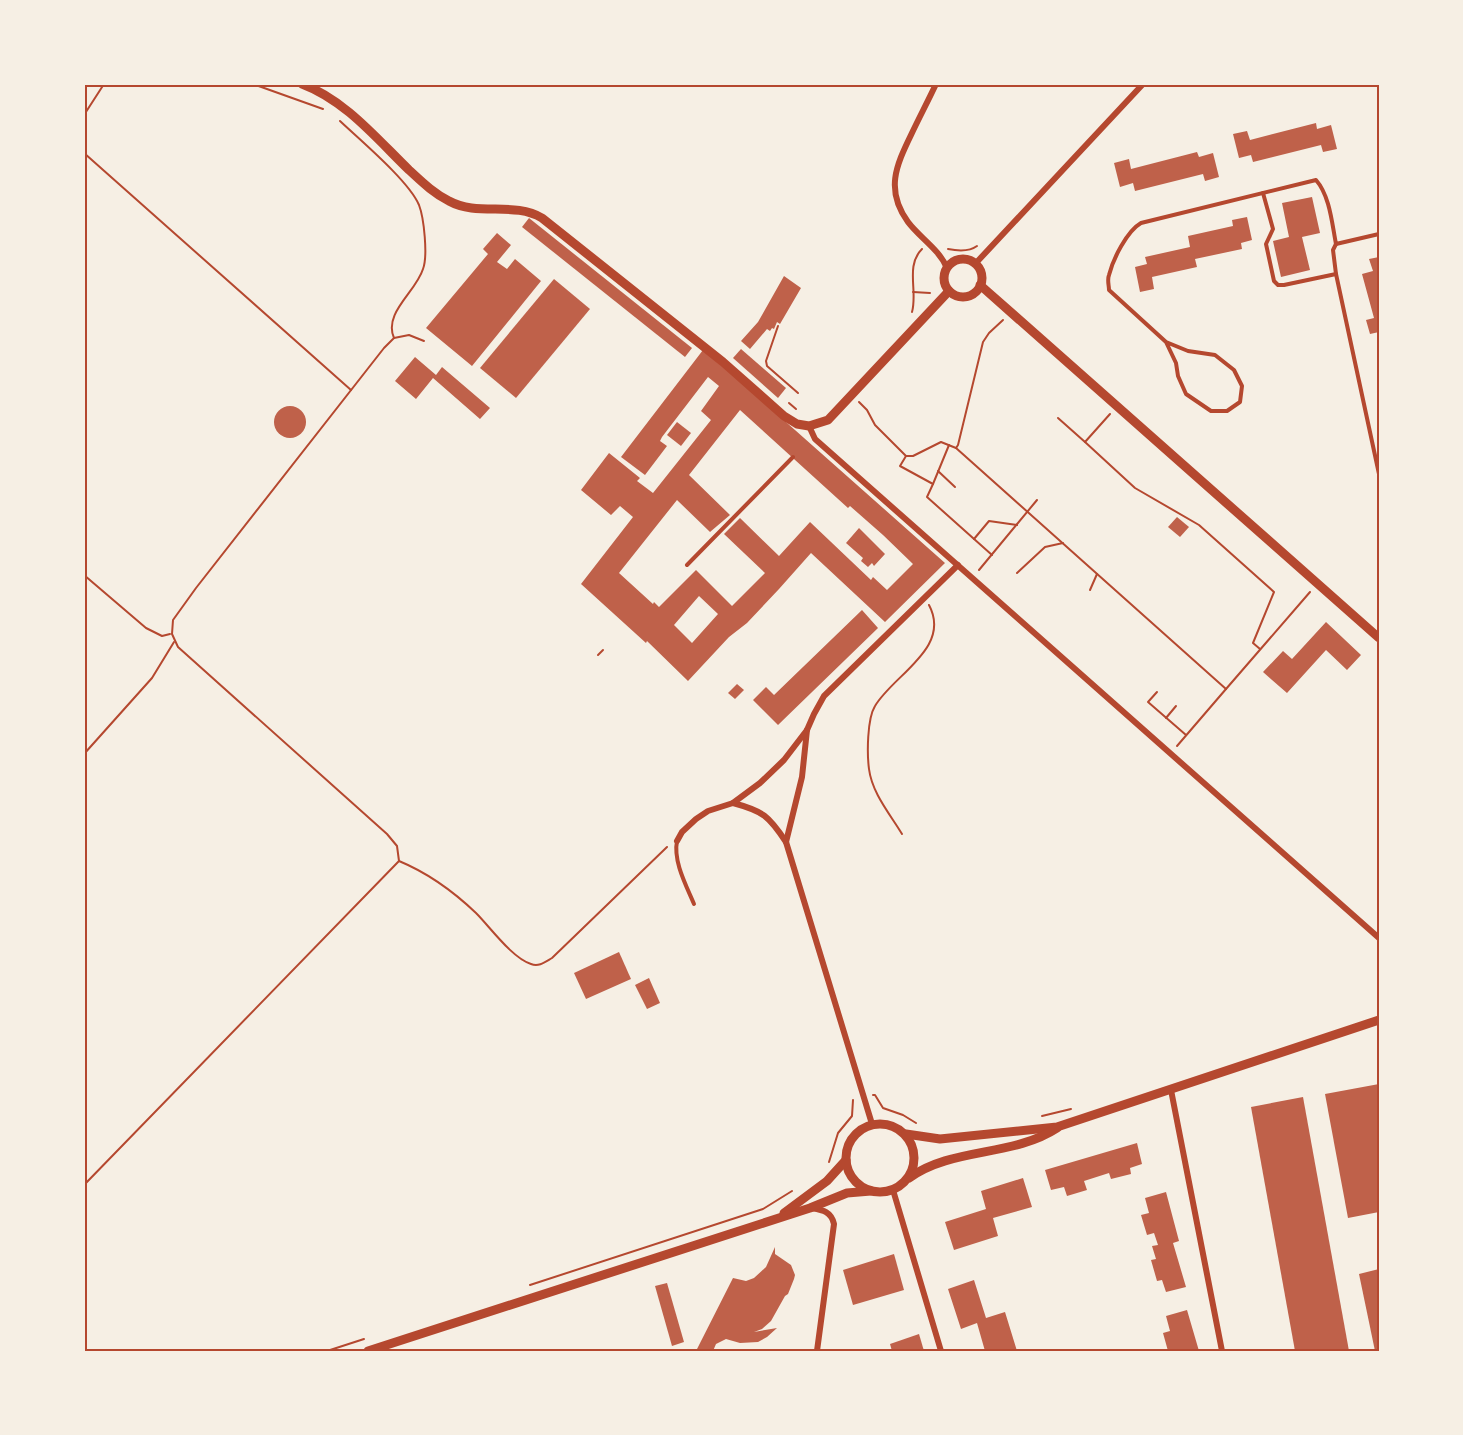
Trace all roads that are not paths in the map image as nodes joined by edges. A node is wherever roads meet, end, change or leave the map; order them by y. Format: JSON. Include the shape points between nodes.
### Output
{"nodes":[{"id":1,"x":302,"y":84,"type":"edge"},
{"id":2,"x":936,"y":84,"type":"edge"},
{"id":3,"x":1143,"y":84,"type":"edge"},
{"id":4,"x":1263,"y":193,"type":"junction"},
{"id":5,"x":1379,"y":234,"type":"edge"},
{"id":6,"x":1336,"y":244,"type":"junction"},
{"id":7,"x":975,"y":264,"type":"junction"},
{"id":8,"x":947,"y":268,"type":"junction"},
{"id":9,"x":1336,"y":274,"type":"junction"},
{"id":10,"x":980,"y":285,"type":"junction"},
{"id":11,"x":950,"y":291,"type":"junction"},
{"id":12,"x":1167,"y":342,"type":"junction"},
{"id":13,"x":809,"y":426,"type":"junction"},
{"id":14,"x":793,"y":458,"type":"dead end"},
{"id":15,"x":1379,"y":474,"type":"edge"},
{"id":16,"x":687,"y":565,"type":"dead end"},
{"id":17,"x":958,"y":565,"type":"junction"},
{"id":18,"x":1379,"y":638,"type":"edge"},
{"id":19,"x":807,"y":730,"type":"junction"},
{"id":20,"x":733,"y":803,"type":"junction"},
{"id":21,"x":677,"y":841,"type":"joint"},
{"id":22,"x":786,"y":842,"type":"junction"},
{"id":23,"x":694,"y":904,"type":"dead end"},
{"id":24,"x":1379,"y":938,"type":"edge"},
{"id":25,"x":1379,"y":1020,"type":"edge"},
{"id":26,"x":1172,"y":1090,"type":"junction"},
{"id":27,"x":872,"y":1124,"type":"junction"},
{"id":28,"x":1057,"y":1127,"type":"junction"},
{"id":29,"x":906,"y":1134,"type":"junction"},
{"id":30,"x":846,"y":1160,"type":"junction"},
{"id":31,"x":907,"y":1179,"type":"junction"},
{"id":32,"x":893,"y":1190,"type":"junction"},
{"id":33,"x":871,"y":1191,"type":"junction"},
{"id":34,"x":810,"y":1208,"type":"junction"},
{"id":35,"x":777,"y":1218,"type":"junction"},
{"id":36,"x":368,"y":1351,"type":"edge"},
{"id":37,"x":817,"y":1351,"type":"edge"},
{"id":38,"x":941,"y":1351,"type":"edge"},
{"id":39,"x":1222,"y":1351,"type":"edge"}],
"edges":[{"from":1,"to":13,"type":"street","via":[[332,98],[426,186],[452,203],[527,211],[542,218],[723,362],[784,416]]},
{"from":2,"to":8,"type":"street","via":[[894,178],[896,198],[903,213]]},
{"from":3,"to":7,"type":"street"},
{"from":4,"to":6,"type":"lane","via":[[1316,180],[1325,196]]},
{"from":4,"to":9,"type":"lane","via":[[1273,229],[1266,244],[1274,281],[1284,285]]},
{"from":4,"to":12,"type":"lane","via":[[1141,223],[1131,229],[1108,277],[1109,290]]},
{"from":5,"to":6,"type":"lane"},
{"from":6,"to":9,"type":"lane"},
{"from":7,"to":8,"type":"street","via":[[957,260]]},
{"from":7,"to":10,"type":"street","via":[[981,274]]},
{"from":8,"to":11,"type":"street","via":[[944,280]]},
{"from":9,"to":15,"type":"lane"},
{"from":10,"to":11,"type":"street","via":[[966,296]]},
{"from":10,"to":18,"type":"street"},
{"from":11,"to":13,"type":"street","via":[[834,414]]},
{"from":12,"to":12,"type":"lane","via":[[1186,394],[1210,411],[1227,411],[1240,402],[1242,386],[1234,370],[1215,356]]},
{"from":13,"to":17,"type":"street","via":[[810,438]]},
{"from":14,"to":16,"type":"lane"},
{"from":17,"to":19,"type":"street","via":[[824,696]]},
{"from":17,"to":24,"type":"street"},
{"from":19,"to":20,"type":"street","via":[[760,783]]},
{"from":19,"to":22,"type":"street","via":[[802,777]]},
{"from":20,"to":21,"type":"street","via":[[696,819]]},
{"from":20,"to":22,"type":"street","via":[[761,813],[773,822]]},
{"from":21,"to":23,"type":"lane","via":[[680,869]]},
{"from":22,"to":27,"type":"street"},
{"from":25,"to":26,"type":"street"},
{"from":26,"to":28,"type":"street"},
{"from":26,"to":39,"type":"street"},
{"from":27,"to":29,"type":"street","via":[[890,1125]]},
{"from":27,"to":30,"type":"street","via":[[853,1137]]},
{"from":28,"to":29,"type":"street","via":[[940,1140]]},
{"from":28,"to":31,"type":"street","via":[[1019,1143],[940,1161]]},
{"from":29,"to":31,"type":"street","via":[[915,1160]]},
{"from":30,"to":33,"type":"street","via":[[854,1180]]},
{"from":30,"to":35,"type":"street","via":[[827,1181]]},
{"from":31,"to":32,"type":"street"},
{"from":32,"to":33,"type":"street"},
{"from":32,"to":38,"type":"street"},
{"from":33,"to":34,"type":"street","via":[[847,1193]]},
{"from":34,"to":35,"type":"street"},
{"from":34,"to":37,"type":"street","via":[[827,1212],[834,1224]]},
{"from":35,"to":36,"type":"street"}]}
